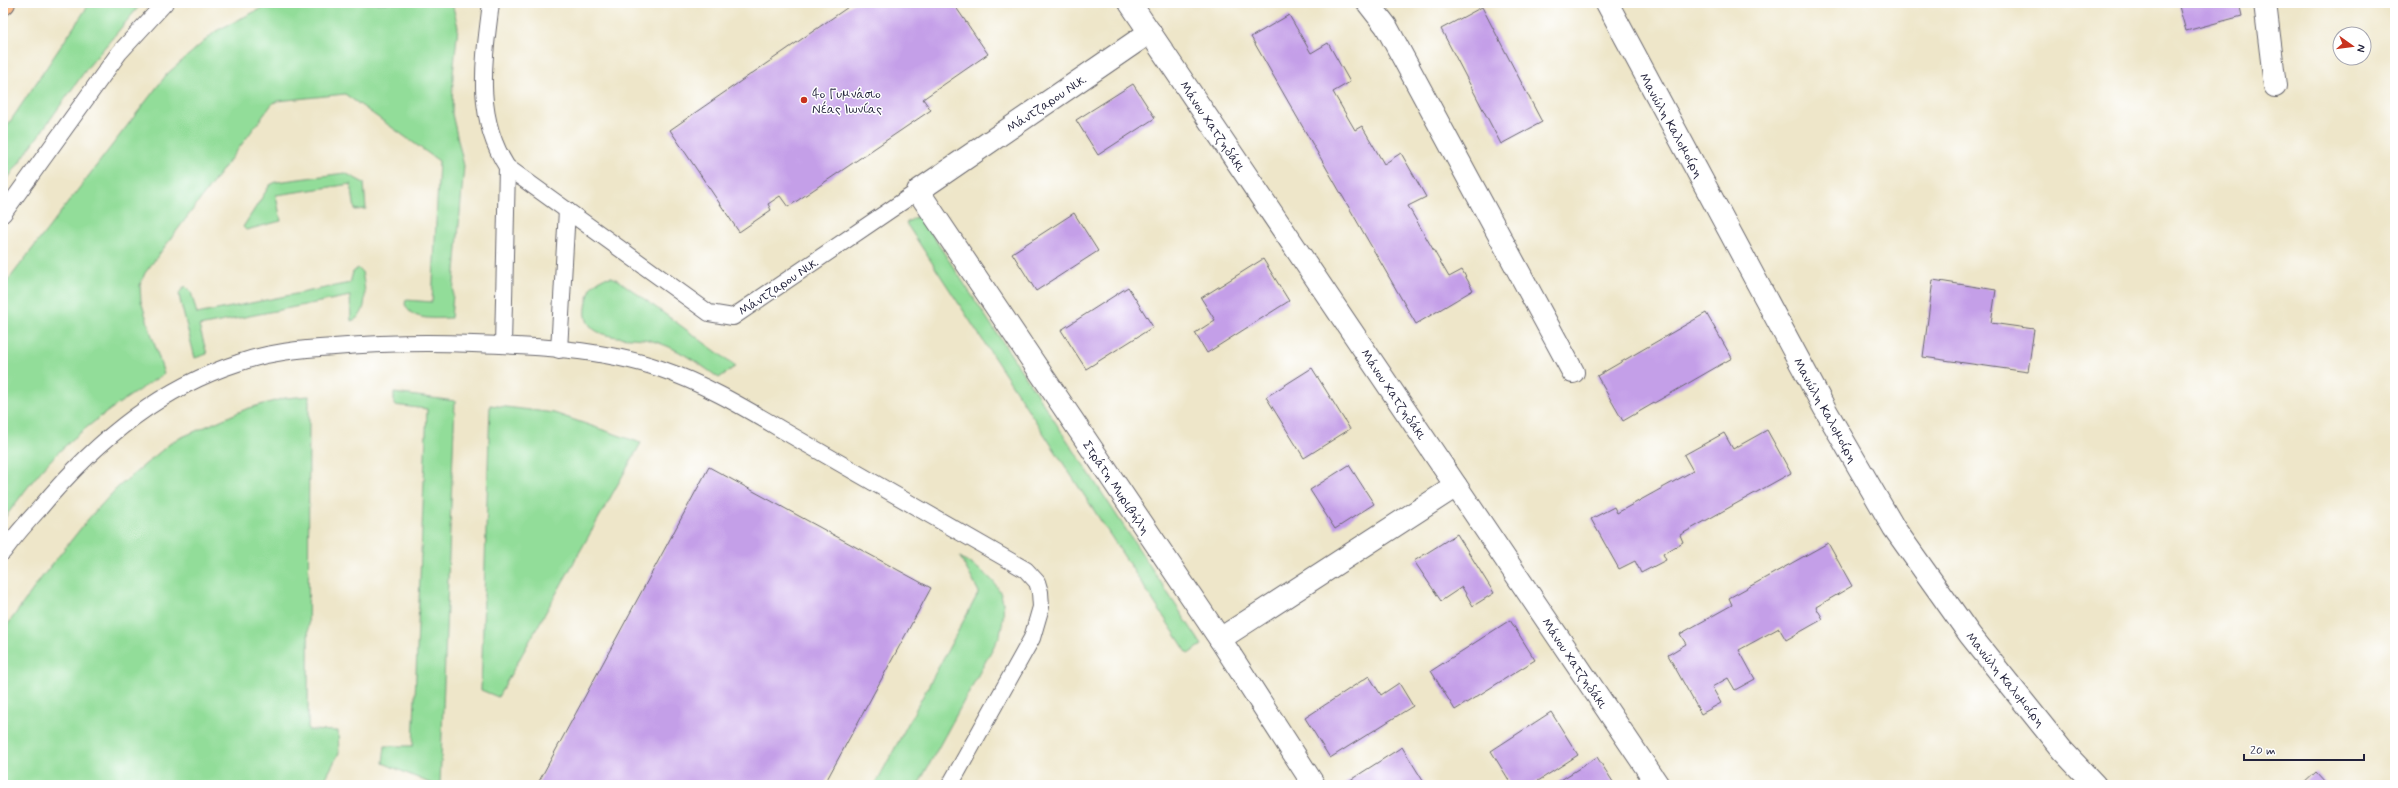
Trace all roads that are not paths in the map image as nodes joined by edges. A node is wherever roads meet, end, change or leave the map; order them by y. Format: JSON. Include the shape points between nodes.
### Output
{"nodes":[{"id":1,"x":165,"y":3,"type":"edge"},
{"id":2,"x":491,"y":3,"type":"edge"},
{"id":3,"x":1130,"y":3,"type":"edge"},
{"id":4,"x":1368,"y":3,"type":"edge"},
{"id":5,"x":1608,"y":3,"type":"edge"},
{"id":6,"x":2265,"y":3,"type":"edge"},
{"id":7,"x":1150,"y":32,"type":"junction"},
{"id":8,"x":2275,"y":86,"type":"dead end"},
{"id":9,"x":507,"y":166,"type":"junction"},
{"id":10,"x":918,"y":191,"type":"junction"},
{"id":11,"x":566,"y":210,"type":"junction"},
{"id":12,"x":3,"y":214,"type":"edge"},
{"id":13,"x":503,"y":345,"type":"junction"},
{"id":14,"x":559,"y":350,"type":"junction"},
{"id":15,"x":1573,"y":372,"type":"dead end"},
{"id":16,"x":1456,"y":486,"type":"junction"},
{"id":17,"x":3,"y":552,"type":"edge"},
{"id":18,"x":1220,"y":639,"type":"junction"},
{"id":19,"x":950,"y":785,"type":"edge"},
{"id":20,"x":1314,"y":785,"type":"edge"},
{"id":21,"x":1658,"y":785,"type":"edge"},
{"id":22,"x":2095,"y":785,"type":"edge"}],
"edges":[{"from":1,"to":12,"type":"lane","via":[[119,53]]},
{"from":2,"to":9,"type":"lane","name":"Μάντζαρου Νικ.","via":[[484,58],[483,93],[490,131]]},
{"from":3,"to":7,"type":"street","name":"Μάνου Χατζηδάκι"},
{"from":4,"to":15,"type":"street","via":[[1386,26]]},
{"from":5,"to":22,"type":"street","name":"Μανώλη Καλομοίρη","via":[[1825,410],[1894,528],[1970,635],[2062,750]]},
{"from":6,"to":8,"type":"street"},
{"from":7,"to":10,"type":"street","name":"Μάντζαρου Νικ."},
{"from":7,"to":16,"type":"street","name":"Μάνου Χατζηδάκι"},
{"from":9,"to":11,"type":"lane","name":"Μάντζαρου Νικ."},
{"from":9,"to":13,"type":"lane"},
{"from":10,"to":11,"type":"lane","name":"Μάντζαρου Νικ.","via":[[733,317],[709,313]]},
{"from":10,"to":18,"type":"street","name":"Στράτη Μυριβήλη"},
{"from":11,"to":14,"type":"lane"},
{"from":13,"to":14,"type":"lane"},
{"from":13,"to":17,"type":"lane","via":[[382,343],[302,349],[258,357],[212,373],[158,400],[110,434],[58,486]]},
{"from":14,"to":19,"type":"lane","via":[[617,358],[651,366],[705,388],[1026,570],[1037,582],[1041,607],[1032,638]]},
{"from":16,"to":18,"type":"street"},
{"from":16,"to":21,"type":"street","name":"Μάνου Χατζηδάκι"},
{"from":18,"to":20,"type":"street","name":"Στράτη Μυριβήλη"}]}
